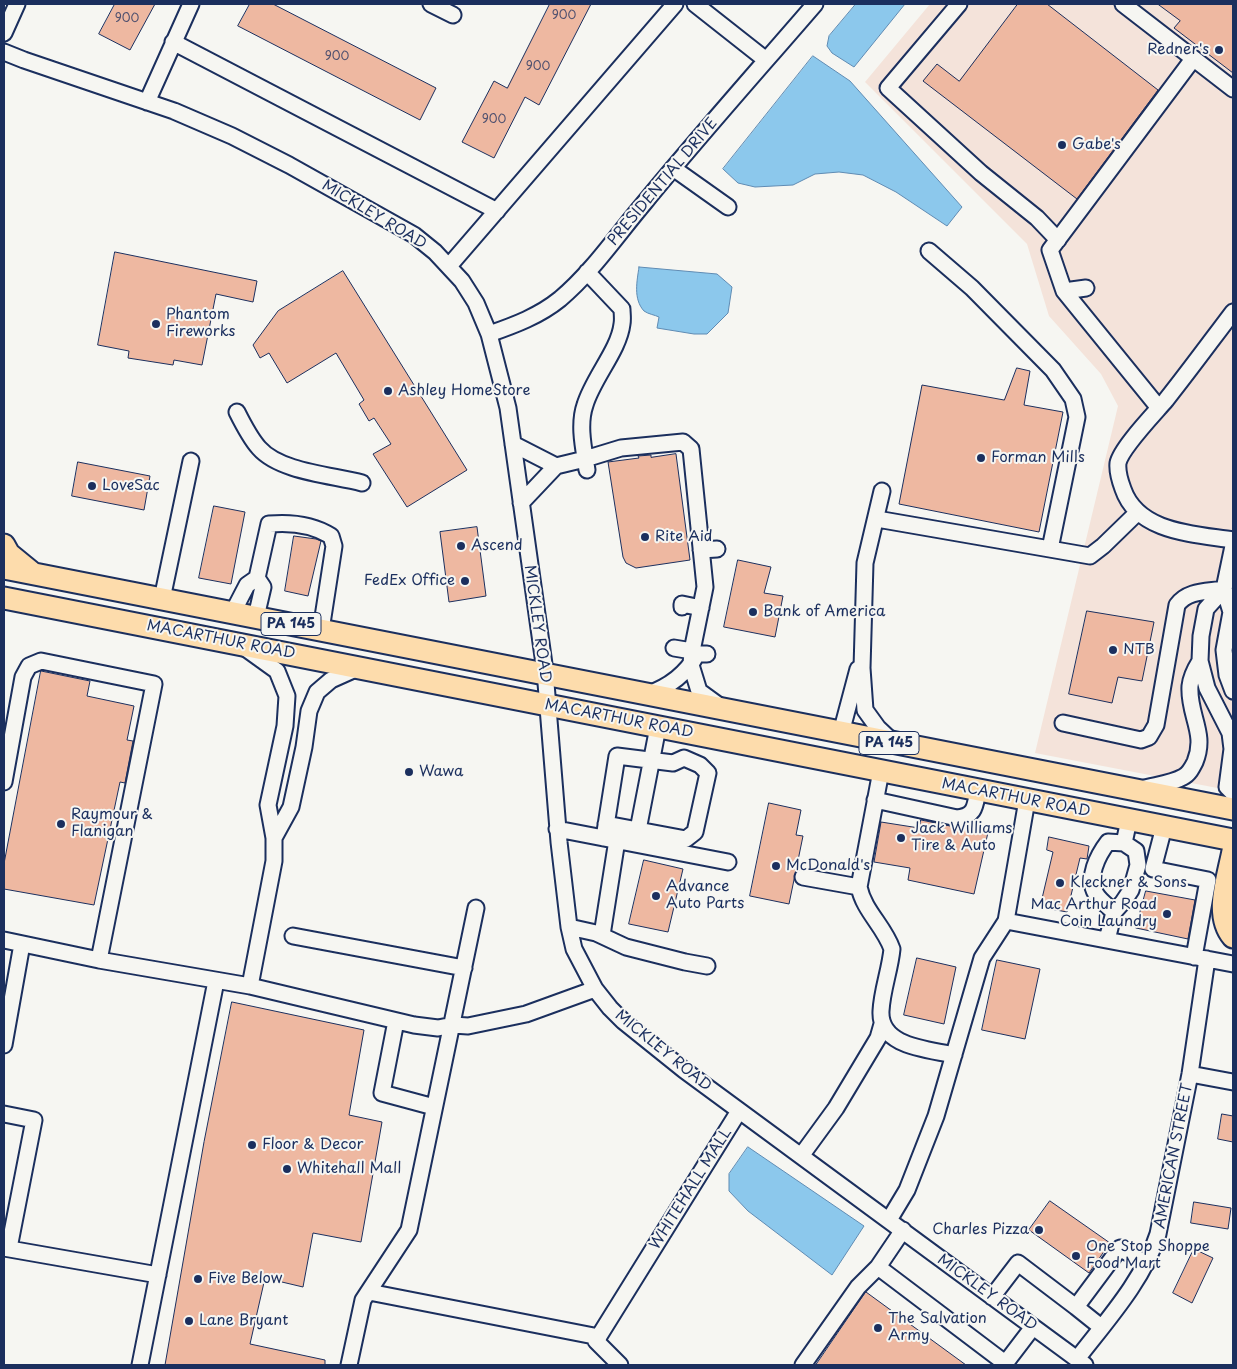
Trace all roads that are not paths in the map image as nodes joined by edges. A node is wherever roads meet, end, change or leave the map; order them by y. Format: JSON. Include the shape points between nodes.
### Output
{"nodes":[{"id":1,"x":17,"y":4,"type":"edge"},
{"id":2,"x":191,"y":4,"type":"edge"},
{"id":3,"x":432,"y":4,"type":"edge"},
{"id":4,"x":675,"y":4,"type":"edge"},
{"id":5,"x":695,"y":4,"type":"edge"},
{"id":6,"x":815,"y":4,"type":"edge"},
{"id":7,"x":959,"y":4,"type":"edge"},
{"id":8,"x":1123,"y":4,"type":"edge"},
{"id":9,"x":452,"y":15,"type":"dead end"},
{"id":10,"x":4,"y":33,"type":"edge"},
{"id":11,"x":173,"y":42,"type":"junction"},
{"id":12,"x":4,"y":52,"type":"edge"},
{"id":13,"x":1193,"y":59,"type":"junction"},
{"id":14,"x":766,"y":60,"type":"junction"},
{"id":15,"x":1233,"y":89,"type":"edge"},
{"id":16,"x":147,"y":102,"type":"junction"},
{"id":17,"x":674,"y":168,"type":"junction"},
{"id":18,"x":728,"y":207,"type":"dead end"},
{"id":19,"x":497,"y":210,"type":"junction"},
{"id":20,"x":1058,"y":240,"type":"junction"},
{"id":21,"x":929,"y":251,"type":"dead end"},
{"id":22,"x":449,"y":266,"type":"junction"},
{"id":23,"x":587,"y":272,"type":"junction"},
{"id":24,"x":1086,"y":288,"type":"dead end"},
{"id":25,"x":1064,"y":291,"type":"junction"},
{"id":26,"x":1233,"y":312,"type":"edge"},
{"id":27,"x":490,"y":334,"type":"junction"},
{"id":28,"x":1159,"y":408,"type":"junction"},
{"id":29,"x":237,"y":412,"type":"dead end"},
{"id":30,"x":513,"y":444,"type":"junction"},
{"id":31,"x":191,"y":461,"type":"dead end"},
{"id":32,"x":586,"y":465,"type":"junction"},
{"id":33,"x":556,"y":466,"type":"junction"},
{"id":34,"x":362,"y":483,"type":"dead end"},
{"id":35,"x":882,"y":491,"type":"dead end"},
{"id":36,"x":521,"y":503,"type":"junction"},
{"id":37,"x":1138,"y":512,"type":"junction"},
{"id":38,"x":877,"y":519,"type":"junction"},
{"id":39,"x":1233,"y":540,"type":"edge"},
{"id":40,"x":4,"y":545,"type":"edge"},
{"id":41,"x":1233,"y":546,"type":"edge"},
{"id":42,"x":1050,"y":550,"type":"junction"},
{"id":43,"x":4,"y":568,"type":"edge"},
{"id":44,"x":36,"y":574,"type":"junction"},
{"id":45,"x":257,"y":578,"type":"junction"},
{"id":46,"x":1224,"y":589,"type":"junction"},
{"id":47,"x":4,"y":598,"type":"edge"},
{"id":48,"x":162,"y":599,"type":"junction"},
{"id":49,"x":682,"y":607,"type":"dead end"},
{"id":50,"x":701,"y":608,"type":"junction"},
{"id":51,"x":232,"y":612,"type":"junction"},
{"id":52,"x":256,"y":617,"type":"junction"},
{"id":53,"x":322,"y":630,"type":"junction"},
{"id":54,"x":238,"y":643,"type":"junction"},
{"id":55,"x":674,"y":648,"type":"dead end"},
{"id":56,"x":707,"y":654,"type":"dead end"},
{"id":57,"x":862,"y":654,"type":"junction"},
{"id":58,"x":691,"y":658,"type":"junction"},
{"id":59,"x":1200,"y":661,"type":"junction"},
{"id":60,"x":361,"y":667,"type":"junction"},
{"id":61,"x":545,"y":674,"type":"junction"},
{"id":62,"x":1233,"y":691,"type":"edge"},
{"id":63,"x":646,"y":695,"type":"junction"},
{"id":64,"x":548,"y":705,"type":"junction"},
{"id":65,"x":727,"y":711,"type":"junction"},
{"id":66,"x":1063,"y":723,"type":"dead end"},
{"id":67,"x":658,"y":727,"type":"junction"},
{"id":68,"x":841,"y":734,"type":"junction"},
{"id":69,"x":895,"y":744,"type":"junction"},
{"id":70,"x":650,"y":762,"type":"junction"},
{"id":71,"x":881,"y":771,"type":"junction"},
{"id":72,"x":4,"y":782,"type":"edge"},
{"id":73,"x":978,"y":790,"type":"junction"},
{"id":74,"x":1136,"y":790,"type":"junction"},
{"id":75,"x":1233,"y":793,"type":"edge"},
{"id":76,"x":875,"y":800,"type":"junction"},
{"id":77,"x":1027,"y":800,"type":"junction"},
{"id":78,"x":1233,"y":809,"type":"edge"},
{"id":79,"x":1129,"y":820,"type":"junction"},
{"id":80,"x":1164,"y":826,"type":"junction"},
{"id":81,"x":558,"y":829,"type":"junction"},
{"id":82,"x":638,"y":830,"type":"junction"},
{"id":83,"x":609,"y":834,"type":"junction"},
{"id":84,"x":274,"y":838,"type":"junction"},
{"id":85,"x":1233,"y":840,"type":"edge"},
{"id":86,"x":1124,"y":843,"type":"junction"},
{"id":87,"x":1233,"y":851,"type":"edge"},
{"id":88,"x":728,"y":862,"type":"dead end"},
{"id":89,"x":802,"y":878,"type":"dead end"},
{"id":90,"x":859,"y":887,"type":"junction"},
{"id":91,"x":476,"y":908,"type":"dead end"},
{"id":92,"x":1114,"y":912,"type":"junction"},
{"id":93,"x":1006,"y":921,"type":"junction"},
{"id":94,"x":569,"y":927,"type":"junction"},
{"id":95,"x":602,"y":935,"type":"junction"},
{"id":96,"x":293,"y":936,"type":"dead end"},
{"id":97,"x":1233,"y":937,"type":"edge"},
{"id":98,"x":4,"y":940,"type":"edge"},
{"id":99,"x":1107,"y":940,"type":"junction"},
{"id":100,"x":22,"y":944,"type":"junction"},
{"id":101,"x":1200,"y":958,"type":"junction"},
{"id":102,"x":99,"y":960,"type":"junction"},
{"id":103,"x":1233,"y":964,"type":"edge"},
{"id":104,"x":707,"y":966,"type":"dead end"},
{"id":105,"x":464,"y":968,"type":"junction"},
{"id":106,"x":216,"y":981,"type":"junction"},
{"id":107,"x":250,"y":986,"type":"junction"},
{"id":108,"x":595,"y":989,"type":"junction"},
{"id":109,"x":396,"y":1020,"type":"junction"},
{"id":110,"x":882,"y":1024,"type":"junction"},
{"id":111,"x":452,"y":1025,"type":"junction"},
{"id":112,"x":4,"y":1045,"type":"edge"},
{"id":113,"x":954,"y":1055,"type":"junction"},
{"id":114,"x":1190,"y":1074,"type":"junction"},
{"id":115,"x":1233,"y":1082,"type":"edge"},
{"id":116,"x":434,"y":1107,"type":"junction"},
{"id":117,"x":739,"y":1111,"type":"junction"},
{"id":118,"x":4,"y":1114,"type":"edge"},
{"id":119,"x":801,"y":1156,"type":"junction"},
{"id":120,"x":889,"y":1220,"type":"junction"},
{"id":121,"x":902,"y":1230,"type":"junction"},
{"id":122,"x":6,"y":1248,"type":"edge"},
{"id":123,"x":1146,"y":1264,"type":"junction"},
{"id":124,"x":878,"y":1268,"type":"junction"},
{"id":125,"x":158,"y":1275,"type":"junction"},
{"id":126,"x":369,"y":1292,"type":"junction"},
{"id":127,"x":992,"y":1297,"type":"junction"},
{"id":128,"x":1076,"y":1307,"type":"junction"},
{"id":129,"x":1033,"y":1327,"type":"junction"},
{"id":130,"x":1101,"y":1327,"type":"junction"},
{"id":131,"x":599,"y":1337,"type":"junction"},
{"id":132,"x":1081,"y":1362,"type":"edge"},
{"id":133,"x":1004,"y":1364,"type":"edge"},
{"id":134,"x":140,"y":1365,"type":"edge"},
{"id":135,"x":349,"y":1365,"type":"edge"},
{"id":136,"x":620,"y":1365,"type":"edge"},
{"id":137,"x":803,"y":1365,"type":"edge"}],
"edges":[{"from":1,"to":10,"type":"street"},
{"from":2,"to":11,"type":"street"},
{"from":3,"to":9,"type":"street"},
{"from":4,"to":19,"type":"street"},
{"from":5,"to":14,"type":"street"},
{"from":6,"to":14,"type":"street","name":"PRESIDENTIAL DRIVE"},
{"from":7,"to":20,"type":"street","via":[[888,88]]},
{"from":8,"to":13,"type":"street"},
{"from":11,"to":16,"type":"street"},
{"from":11,"to":19,"type":"street"},
{"from":12,"to":16,"type":"street","name":"MICKLEY ROAD"},
{"from":13,"to":15,"type":"street"},
{"from":13,"to":20,"type":"street"},
{"from":14,"to":17,"type":"street","name":"PRESIDENTIAL DRIVE"},
{"from":16,"to":22,"type":"street","name":"MICKLEY ROAD","via":[[232,136],[289,165],[414,236]]},
{"from":17,"to":18,"type":"street"},
{"from":17,"to":23,"type":"street","name":"PRESIDENTIAL DRIVE"},
{"from":19,"to":22,"type":"street"},
{"from":20,"to":25,"type":"street","via":[[1050,250]]},
{"from":21,"to":42,"type":"street","via":[[972,288],[1054,370],[1073,399],[1077,417]]},
{"from":22,"to":27,"type":"street","name":"MICKLEY ROAD","via":[[476,303]]},
{"from":23,"to":27,"type":"street","name":"PRESIDENTIAL DRIVE","via":[[559,300],[538,314]]},
{"from":23,"to":32,"type":"street","via":[[622,308],[622,324],[618,341],[592,386],[584,407],[582,430]]},
{"from":24,"to":25,"type":"street"},
{"from":25,"to":28,"type":"street"},
{"from":26,"to":28,"type":"street"},
{"from":27,"to":30,"type":"street","name":"MICKLEY ROAD"},
{"from":28,"to":37,"type":"street","via":[[1118,462],[1124,494]]},
{"from":29,"to":34,"type":"street","via":[[260,449],[280,464]]},
{"from":30,"to":33,"type":"street"},
{"from":30,"to":36,"type":"street","name":"MICKLEY ROAD"},
{"from":31,"to":48,"type":"street"},
{"from":32,"to":33,"type":"street"},
{"from":32,"to":50,"type":"street","via":[[621,448],[683,442],[691,449],[710,566]]},
{"from":33,"to":36,"type":"street"},
{"from":35,"to":38,"type":"street"},
{"from":36,"to":61,"type":"street","name":"MICKLEY ROAD"},
{"from":37,"to":39,"type":"street","via":[[1166,528]]},
{"from":37,"to":42,"type":"street","via":[[1090,556]]},
{"from":38,"to":42,"type":"street"},
{"from":38,"to":57,"type":"street","via":[[865,563]]},
{"from":40,"to":44,"type":"highway","via":[[9,554]]},
{"from":41,"to":46,"type":"street"},
{"from":43,"to":44,"type":"highway","name":"MACARTHUR ROAD","number":"PA 145"},
{"from":44,"to":48,"type":"highway","name":"MACARTHUR ROAD","number":"PA 145"},
{"from":45,"to":51,"type":"street","via":[[247,585]]},
{"from":45,"to":52,"type":"street","via":[[263,587]]},
{"from":45,"to":53,"type":"street","via":[[270,524],[285,522],[319,528],[331,536],[334,546]]},
{"from":46,"to":59,"type":"street","via":[[1206,609]]},
{"from":46,"to":62,"type":"street","via":[[1231,612],[1224,656]]},
{"from":46,"to":66,"type":"street","via":[[1191,594],[1183,597],[1177,605],[1156,725],[1149,737],[1141,740]]},
{"from":47,"to":54,"type":"highway","name":"MACARTHUR ROAD","number":"PA 145"},
{"from":48,"to":51,"type":"highway","name":"MACARTHUR ROAD","number":"PA 145"},
{"from":49,"to":50,"type":"street","via":[[682,604]]},
{"from":50,"to":58,"type":"street"},
{"from":51,"to":52,"type":"highway","name":"MACARTHUR ROAD","number":"PA 145"},
{"from":52,"to":53,"type":"highway","name":"MACARTHUR ROAD","number":"PA 145"},
{"from":53,"to":61,"type":"highway","name":"MACARTHUR ROAD","number":"PA 145"},
{"from":54,"to":60,"type":"highway","name":"MACARTHUR ROAD","number":"PA 145"},
{"from":54,"to":84,"type":"street","via":[[278,671],[287,696],[285,726],[268,805]]},
{"from":55,"to":58,"type":"street"},
{"from":56,"to":58,"type":"street"},
{"from":57,"to":68,"type":"street"},
{"from":57,"to":69,"type":"street","via":[[865,710]]},
{"from":58,"to":63,"type":"street","via":[[671,685]]},
{"from":58,"to":65,"type":"street","via":[[699,691]]},
{"from":59,"to":74,"type":"street","via":[[1192,673],[1190,686],[1190,703],[1200,741],[1192,769],[1184,777]]},
{"from":59,"to":75,"type":"street","via":[[1207,688],[1230,733],[1232,749],[1228,787]]},
{"from":60,"to":64,"type":"highway","name":"MACARTHUR ROAD","number":"PA 145"},
{"from":60,"to":84,"type":"street","via":[[331,680],[317,692],[309,712],[291,807]]},
{"from":61,"to":63,"type":"highway","name":"MACARTHUR ROAD","number":"PA 145"},
{"from":61,"to":64,"type":"street","name":"MICKLEY ROAD"},
{"from":63,"to":65,"type":"highway","name":"MACARTHUR ROAD","number":"PA 145"},
{"from":64,"to":67,"type":"highway","name":"MACARTHUR ROAD","number":"PA 145"},
{"from":64,"to":81,"type":"street","name":"MICKLEY ROAD"},
{"from":65,"to":68,"type":"highway","name":"MACARTHUR ROAD","number":"PA 145"},
{"from":67,"to":70,"type":"street"},
{"from":67,"to":71,"type":"highway","name":"MACARTHUR ROAD","number":"PA 145"},
{"from":68,"to":69,"type":"highway","name":"MACARTHUR ROAD","number":"PA 145"},
{"from":69,"to":74,"type":"highway","name":"MACARTHUR ROAD","number":"PA 145"},
{"from":70,"to":82,"type":"street"},
{"from":70,"to":82,"type":"street","via":[[673,763],[684,758],[700,765],[708,773],[705,793],[695,832],[686,839]]},
{"from":70,"to":83,"type":"street","via":[[616,756]]},
{"from":71,"to":73,"type":"highway","name":"MACARTHUR ROAD","number":"PA 145"},
{"from":71,"to":76,"type":"street"},
{"from":72,"to":102,"type":"street","via":[[23,677],[29,666],[41,661],[154,684]]},
{"from":73,"to":76,"type":"street","via":[[972,812],[958,818]]},
{"from":73,"to":77,"type":"highway","name":"MACARTHUR ROAD","number":"PA 145"},
{"from":74,"to":78,"type":"highway","name":"MACARTHUR ROAD","number":"PA 145"},
{"from":76,"to":90,"type":"street"},
{"from":77,"to":79,"type":"highway","name":"MACARTHUR ROAD","number":"PA 145"},
{"from":77,"to":93,"type":"street"},
{"from":79,"to":80,"type":"highway","name":"MACARTHUR ROAD","number":"PA 145"},
{"from":79,"to":86,"type":"street"},
{"from":80,"to":85,"type":"highway","name":"MACARTHUR ROAD","number":"PA 145"},
{"from":80,"to":101,"type":"street","name":"AMERICAN STREET","via":[[1153,869],[1208,880]]},
{"from":81,"to":83,"type":"street"},
{"from":81,"to":94,"type":"street","name":"MICKLEY ROAD"},
{"from":82,"to":83,"type":"street"},
{"from":83,"to":88,"type":"street"},
{"from":83,"to":95,"type":"street"},
{"from":84,"to":107,"type":"street","via":[[274,861]]},
{"from":86,"to":92,"type":"street","via":[[1136,851],[1138,865],[1131,890]]},
{"from":86,"to":92,"type":"street","via":[[1108,842],[1100,853],[1093,877],[1097,896]]},
{"from":87,"to":97,"type":"highway","via":[[1223,908],[1224,921]]},
{"from":89,"to":90,"type":"street"},
{"from":90,"to":110,"type":"street","via":[[861,898],[892,949],[881,1010]]},
{"from":91,"to":105,"type":"street"},
{"from":92,"to":99,"type":"street"},
{"from":93,"to":99,"type":"street"},
{"from":93,"to":113,"type":"street","via":[[982,958]]},
{"from":94,"to":95,"type":"street"},
{"from":94,"to":108,"type":"street","name":"MICKLEY ROAD","via":[[574,949]]},
{"from":95,"to":104,"type":"street","via":[[626,946]]},
{"from":96,"to":105,"type":"street"},
{"from":98,"to":100,"type":"street"},
{"from":99,"to":101,"type":"street"},
{"from":100,"to":102,"type":"street"},
{"from":100,"to":112,"type":"street"},
{"from":101,"to":103,"type":"street"},
{"from":101,"to":114,"type":"street","name":"AMERICAN STREET"},
{"from":102,"to":106,"type":"street"},
{"from":105,"to":111,"type":"street"},
{"from":106,"to":107,"type":"street"},
{"from":106,"to":125,"type":"street"},
{"from":107,"to":109,"type":"street"},
{"from":108,"to":111,"type":"street","via":[[526,1014],[468,1026]]},
{"from":108,"to":117,"type":"street","name":"MICKLEY ROAD","via":[[623,1021]]},
{"from":109,"to":111,"type":"street","via":[[438,1028]]},
{"from":109,"to":116,"type":"street","via":[[382,1093]]},
{"from":110,"to":113,"type":"street","via":[[898,1041]]},
{"from":110,"to":119,"type":"street","via":[[878,1038],[836,1108]]},
{"from":111,"to":116,"type":"street"},
{"from":113,"to":120,"type":"street","via":[[936,1116],[907,1190]]},
{"from":114,"to":115,"type":"street"},
{"from":114,"to":123,"type":"street","name":"AMERICAN STREET","via":[[1158,1234]]},
{"from":116,"to":126,"type":"street","via":[[409,1230]]},
{"from":117,"to":119,"type":"street","name":"MICKLEY ROAD"},
{"from":117,"to":131,"type":"street","name":"WHITEHALL MALL"},
{"from":118,"to":122,"type":"street","via":[[34,1120]]},
{"from":119,"to":120,"type":"street","name":"MICKLEY ROAD"},
{"from":120,"to":121,"type":"street","name":"MICKLEY ROAD"},
{"from":121,"to":124,"type":"street"},
{"from":121,"to":127,"type":"street","name":"MICKLEY ROAD"},
{"from":122,"to":125,"type":"street"},
{"from":123,"to":128,"type":"street","via":[[1120,1248]]},
{"from":123,"to":130,"type":"street","name":"AMERICAN STREET"},
{"from":124,"to":133,"type":"street"},
{"from":124,"to":137,"type":"street","via":[[858,1287]]},
{"from":125,"to":134,"type":"street"},
{"from":126,"to":131,"type":"street"},
{"from":126,"to":135,"type":"street","via":[[363,1300]]},
{"from":127,"to":128,"type":"street","via":[[1018,1264]]},
{"from":127,"to":129,"type":"street","name":"MICKLEY ROAD"},
{"from":128,"to":130,"type":"street"},
{"from":129,"to":132,"type":"street","name":"MICKLEY ROAD"},
{"from":129,"to":133,"type":"street"},
{"from":130,"to":132,"type":"street","name":"AMERICAN STREET"},
{"from":131,"to":136,"type":"street","via":[[596,1341]]}]}
